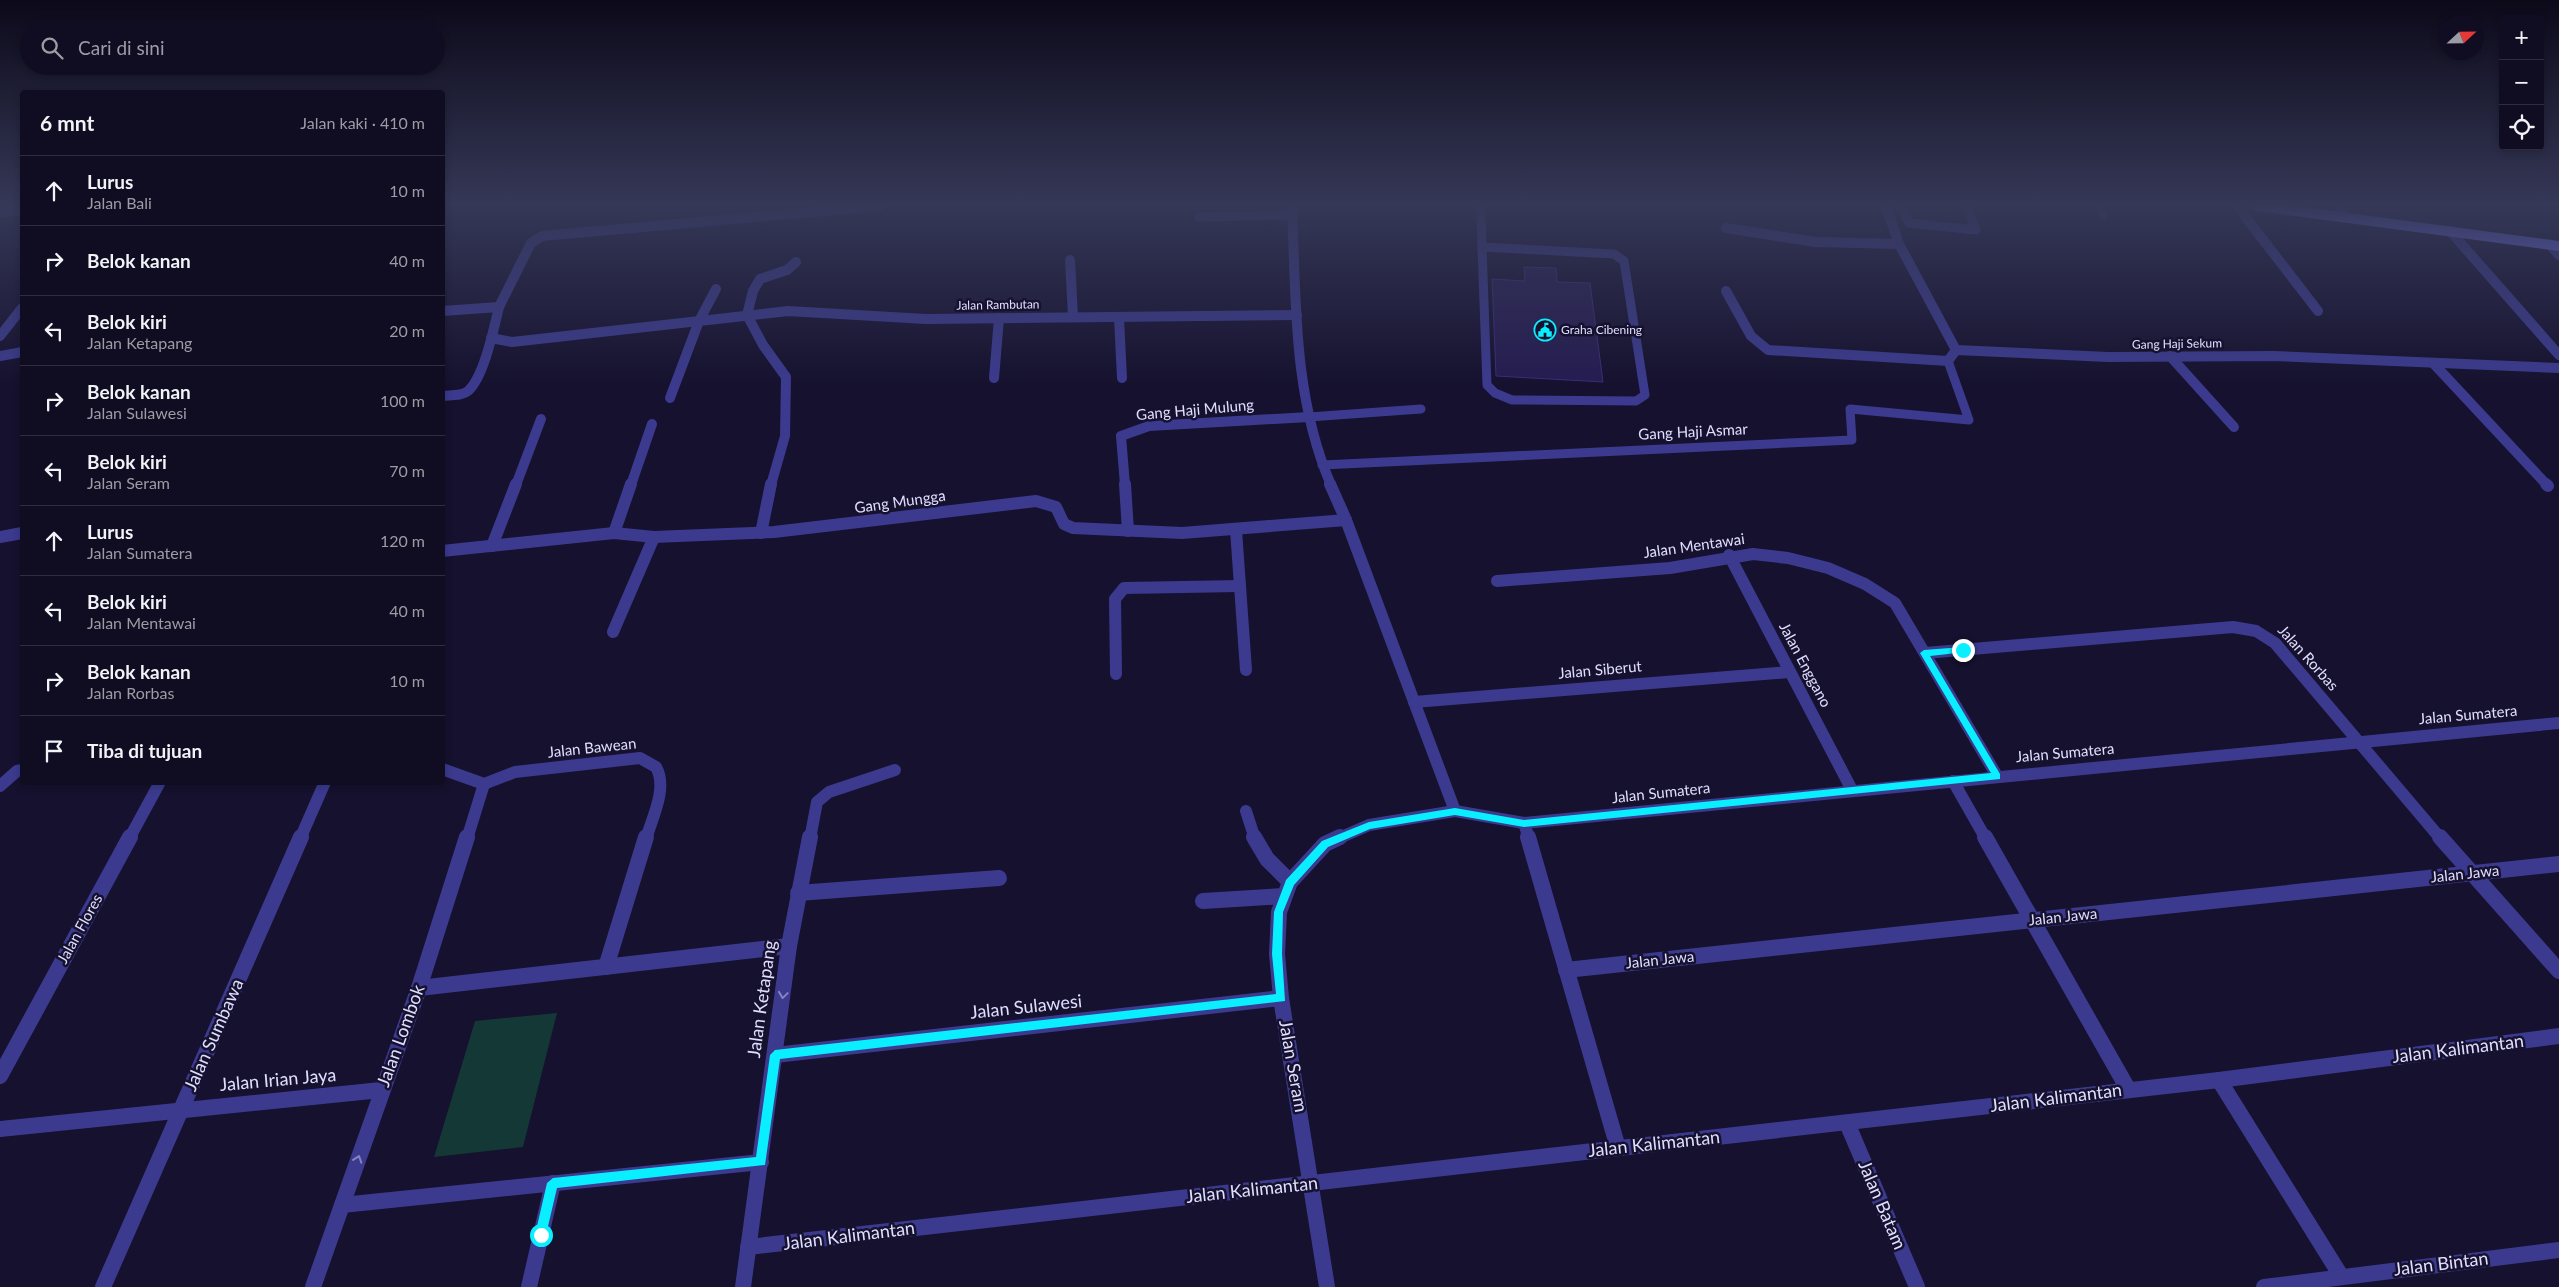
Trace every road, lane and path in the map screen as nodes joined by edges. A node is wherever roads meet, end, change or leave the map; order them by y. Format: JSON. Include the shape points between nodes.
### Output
{"nodes":[{"id":1,"x":519,"y":266,"type":"edge"},
{"id":2,"x":793,"y":266,"type":"edge"},
{"id":3,"x":1070,"y":266,"type":"edge"},
{"id":4,"x":1295,"y":266,"type":"edge"},
{"id":5,"x":1482,"y":266,"type":"edge"},
{"id":6,"x":1625,"y":266,"type":"edge"},
{"id":7,"x":1911,"y":266,"type":"edge"},
{"id":8,"x":2284,"y":266,"type":"edge"},
{"id":9,"x":2481,"y":266,"type":"edge"},
{"id":10,"x":716,"y":289,"type":"dead end"},
{"id":11,"x":1726,"y":291,"type":"dead end"},
{"id":12,"x":498,"y":307,"type":"junction"},
{"id":13,"x":20,"y":311,"type":"edge"},
{"id":14,"x":2318,"y":311,"type":"dead end"},
{"id":15,"x":445,"y":312,"type":"edge"},
{"id":16,"x":1297,"y":314,"type":"junction"},
{"id":17,"x":747,"y":315,"type":"junction"},
{"id":18,"x":1073,"y":316,"type":"junction"},
{"id":19,"x":999,"y":318,"type":"junction"},
{"id":20,"x":1119,"y":318,"type":"junction"},
{"id":21,"x":699,"y":321,"type":"junction"},
{"id":22,"x":0,"y":336,"type":"edge"},
{"id":23,"x":491,"y":338,"type":"junction"},
{"id":24,"x":1956,"y":350,"type":"junction"},
{"id":25,"x":20,"y":352,"type":"edge"},
{"id":26,"x":2559,"y":355,"type":"edge"},
{"id":27,"x":0,"y":356,"type":"edge"},
{"id":28,"x":2170,"y":356,"type":"junction"},
{"id":29,"x":1948,"y":361,"type":"junction"},
{"id":30,"x":2434,"y":364,"type":"junction"},
{"id":31,"x":2559,"y":368,"type":"edge"},
{"id":32,"x":994,"y":378,"type":"dead end"},
{"id":33,"x":1122,"y":378,"type":"dead end"},
{"id":34,"x":445,"y":396,"type":"edge"},
{"id":35,"x":670,"y":398,"type":"dead end"},
{"id":36,"x":1421,"y":409,"type":"dead end"},
{"id":37,"x":1309,"y":417,"type":"junction"},
{"id":38,"x":541,"y":419,"type":"dead end"},
{"id":39,"x":652,"y":424,"type":"dead end"},
{"id":40,"x":2234,"y":427,"type":"dead end"},
{"id":41,"x":1322,"y":465,"type":"junction"},
{"id":42,"x":2548,"y":486,"type":"dead end"},
{"id":43,"x":1346,"y":520,"type":"junction"},
{"id":44,"x":1236,"y":530,"type":"junction"},
{"id":45,"x":1128,"y":531,"type":"junction"},
{"id":46,"x":20,"y":533,"type":"edge"},
{"id":47,"x":614,"y":533,"type":"junction"},
{"id":48,"x":761,"y":533,"type":"junction"},
{"id":49,"x":0,"y":537,"type":"edge"},
{"id":50,"x":654,"y":537,"type":"junction"},
{"id":51,"x":492,"y":546,"type":"junction"},
{"id":52,"x":445,"y":551,"type":"edge"},
{"id":53,"x":1729,"y":555,"type":"junction"},
{"id":54,"x":1497,"y":581,"type":"dead end"},
{"id":55,"x":1240,"y":586,"type":"junction"},
{"id":56,"x":613,"y":632,"type":"dead end"},
{"id":57,"x":1924,"y":653,"type":"junction"},
{"id":58,"x":1246,"y":670,"type":"dead end"},
{"id":59,"x":1789,"y":672,"type":"junction"},
{"id":60,"x":1116,"y":674,"type":"dead end"},
{"id":61,"x":1414,"y":702,"type":"junction"},
{"id":62,"x":2559,"y":723,"type":"edge"},
{"id":63,"x":2359,"y":742,"type":"junction"},
{"id":64,"x":20,"y":770,"type":"edge"},
{"id":65,"x":445,"y":770,"type":"edge"},
{"id":66,"x":895,"y":770,"type":"dead end"},
{"id":67,"x":1997,"y":776,"type":"junction"},
{"id":68,"x":1953,"y":781,"type":"junction"},
{"id":69,"x":484,"y":784,"type":"junction"},
{"id":70,"x":158,"y":785,"type":"edge"},
{"id":71,"x":324,"y":785,"type":"edge"},
{"id":72,"x":0,"y":786,"type":"edge"},
{"id":73,"x":1852,"y":790,"type":"junction"},
{"id":74,"x":1246,"y":811,"type":"dead end"},
{"id":75,"x":1455,"y":812,"type":"junction"},
{"id":76,"x":1524,"y":823,"type":"junction"},
{"id":77,"x":2559,"y":864,"type":"edge"},
{"id":78,"x":2471,"y":874,"type":"junction"},
{"id":79,"x":999,"y":878,"type":"dead end"},
{"id":80,"x":1287,"y":889,"type":"junction"},
{"id":81,"x":798,"y":893,"type":"junction"},
{"id":82,"x":1202,"y":901,"type":"dead end"},
{"id":83,"x":2033,"y":920,"type":"junction"},
{"id":84,"x":790,"y":946,"type":"junction"},
{"id":85,"x":606,"y":967,"type":"junction"},
{"id":86,"x":1566,"y":970,"type":"junction"},
{"id":87,"x":2559,"y":971,"type":"edge"},
{"id":88,"x":419,"y":988,"type":"junction"},
{"id":89,"x":1281,"y":998,"type":"junction"},
{"id":90,"x":2559,"y":1036,"type":"edge"},
{"id":91,"x":775,"y":1055,"type":"junction"},
{"id":92,"x":0,"y":1076,"type":"edge"},
{"id":93,"x":2219,"y":1080,"type":"junction"},
{"id":94,"x":2128,"y":1089,"type":"junction"},
{"id":95,"x":381,"y":1090,"type":"junction"},
{"id":96,"x":181,"y":1109,"type":"junction"},
{"id":97,"x":1847,"y":1123,"type":"junction"},
{"id":98,"x":0,"y":1129,"type":"edge"},
{"id":99,"x":1618,"y":1148,"type":"junction"},
{"id":100,"x":761,"y":1162,"type":"junction"},
{"id":101,"x":553,"y":1183,"type":"junction"},
{"id":102,"x":1312,"y":1183,"type":"junction"},
{"id":103,"x":342,"y":1205,"type":"junction"},
{"id":104,"x":748,"y":1247,"type":"junction"},
{"id":105,"x":2559,"y":1250,"type":"edge"},
{"id":106,"x":2341,"y":1276,"type":"junction"},
{"id":107,"x":103,"y":1287,"type":"edge"},
{"id":108,"x":313,"y":1287,"type":"edge"},
{"id":109,"x":529,"y":1287,"type":"edge"},
{"id":110,"x":743,"y":1287,"type":"edge"},
{"id":111,"x":1327,"y":1287,"type":"edge"},
{"id":112,"x":1918,"y":1287,"type":"edge"},
{"id":113,"x":2264,"y":1287,"type":"edge"}],
"edges":[{"from":1,"to":12,"type":"street"},
{"from":2,"to":17,"type":"street","via":[[790,270],[760,279]]},
{"from":3,"to":18,"type":"street"},
{"from":4,"to":16,"type":"street"},
{"from":5,"to":6,"type":"lane","via":[[1486,385],[1490,390],[1512,400],[1636,401],[1645,395]]},
{"from":7,"to":24,"type":"street"},
{"from":8,"to":14,"type":"street"},
{"from":9,"to":26,"type":"street"},
{"from":10,"to":21,"type":"street"},
{"from":11,"to":29,"type":"street","via":[[1751,336],[1768,350]]},
{"from":12,"to":15,"type":"street"},
{"from":12,"to":23,"type":"street"},
{"from":13,"to":22,"type":"street"},
{"from":16,"to":20,"type":"street","name":"Jalan Rambutan"},
{"from":16,"to":37,"type":"street","via":[[1299,364]]},
{"from":17,"to":19,"type":"street","name":"Jalan Rambutan","via":[[788,312],[926,319]]},
{"from":17,"to":21,"type":"street","name":"Jalan Rambutan"},
{"from":17,"to":48,"type":"street","via":[[786,377],[785,436]]},
{"from":18,"to":19,"type":"street","name":"Jalan Rambutan"},
{"from":18,"to":20,"type":"street","name":"Jalan Rambutan"},
{"from":19,"to":32,"type":"street"},
{"from":20,"to":33,"type":"street"},
{"from":21,"to":23,"type":"street","name":"Jalan Rambutan","via":[[512,342]]},
{"from":21,"to":35,"type":"street"},
{"from":23,"to":34,"type":"street","via":[[471,388],[463,393]]},
{"from":24,"to":28,"type":"street","name":"Gang Haji Sekum","via":[[2108,357]]},
{"from":24,"to":29,"type":"street"},
{"from":25,"to":27,"type":"street"},
{"from":28,"to":30,"type":"street","name":"Gang Haji Sekum","via":[[2274,356]]},
{"from":28,"to":40,"type":"street"},
{"from":29,"to":41,"type":"lane","name":"Gang Haji Asmar","via":[[1969,420],[1850,409],[1852,440]]},
{"from":30,"to":31,"type":"street","name":"Gang Haji Sekum"},
{"from":30,"to":42,"type":"street"},
{"from":36,"to":37,"type":"lane"},
{"from":37,"to":41,"type":"street"},
{"from":37,"to":45,"type":"street","name":"Gang Haji Mulung","via":[[1149,426],[1121,436]]},
{"from":38,"to":51,"type":"street"},
{"from":39,"to":47,"type":"street"},
{"from":41,"to":43,"type":"street"},
{"from":43,"to":44,"type":"street","name":"Gang Mungga"},
{"from":43,"to":61,"type":"street"},
{"from":44,"to":45,"type":"street","name":"Gang Mungga"},
{"from":44,"to":55,"type":"street"},
{"from":45,"to":48,"type":"street","name":"Gang Mungga","via":[[1068,527],[1059,509],[1036,501]]},
{"from":46,"to":49,"type":"street"},
{"from":47,"to":50,"type":"street","name":"Gang Mungga"},
{"from":47,"to":51,"type":"street","name":"Gang Mungga"},
{"from":48,"to":50,"type":"street","name":"Gang Mungga"},
{"from":50,"to":56,"type":"street"},
{"from":51,"to":52,"type":"street","name":"Gang Mungga"},
{"from":53,"to":54,"type":"street","name":"Jalan Mentawai","via":[[1694,565]]},
{"from":53,"to":57,"type":"street","name":"Jalan Mentawai","via":[[1784,557],[1881,591],[1895,603]]},
{"from":53,"to":59,"type":"street","name":"Jalan Enggano"},
{"from":55,"to":58,"type":"street"},
{"from":55,"to":60,"type":"street","via":[[1124,588],[1115,599]]},
{"from":57,"to":63,"type":"street","name":"Jalan Rorbas","via":[[2249,627],[2275,643]]},
{"from":57,"to":67,"type":"street","name":"Jalan Mentawai"},
{"from":59,"to":61,"type":"street","name":"Jalan Siberut"},
{"from":59,"to":73,"type":"street","name":"Jalan Enggano"},
{"from":61,"to":75,"type":"street"},
{"from":62,"to":63,"type":"street","name":"Jalan Sumatera"},
{"from":63,"to":67,"type":"street","name":"Jalan Sumatera"},
{"from":63,"to":78,"type":"street","name":"Jalan Rorbas"},
{"from":64,"to":72,"type":"street"},
{"from":65,"to":69,"type":"street"},
{"from":66,"to":81,"type":"street","name":"Jalan Ketapang","via":[[829,792],[817,802]]},
{"from":67,"to":68,"type":"street","name":"Jalan Sumatera"},
{"from":68,"to":73,"type":"street","name":"Jalan Sumatera"},
{"from":68,"to":83,"type":"street"},
{"from":69,"to":85,"type":"street","name":"Jalan Bawean","via":[[515,772],[640,758],[656,765],[662,782],[659,795]]},
{"from":69,"to":88,"type":"street","name":"Jalan Lombok"},
{"from":70,"to":92,"type":"street","name":"Jalan Flores"},
{"from":71,"to":96,"type":"street","name":"Jalan Sumbawa"},
{"from":73,"to":76,"type":"street","name":"Jalan Sumatera"},
{"from":74,"to":80,"type":"street","via":[[1257,845]]},
{"from":75,"to":76,"type":"street","name":"Jalan Sumatera"},
{"from":75,"to":80,"type":"street","via":[[1369,825],[1344,834],[1325,844]]},
{"from":76,"to":86,"type":"street"},
{"from":77,"to":78,"type":"street","name":"Jalan Jawa"},
{"from":78,"to":83,"type":"street","name":"Jalan Jawa"},
{"from":78,"to":87,"type":"street"},
{"from":79,"to":81,"type":"street"},
{"from":80,"to":82,"type":"street"},
{"from":80,"to":89,"type":"street","name":"Jalan Seram","via":[[1279,912],[1277,954]]},
{"from":81,"to":84,"type":"street","name":"Jalan Ketapang"},
{"from":83,"to":86,"type":"street","name":"Jalan Jawa"},
{"from":83,"to":94,"type":"street"},
{"from":84,"to":85,"type":"street"},
{"from":84,"to":91,"type":"street","name":"Jalan Ketapang","one_way":true},
{"from":85,"to":88,"type":"street"},
{"from":86,"to":99,"type":"street"},
{"from":88,"to":95,"type":"street","name":"Jalan Lombok"},
{"from":89,"to":91,"type":"street","name":"Jalan Sulawesi"},
{"from":89,"to":102,"type":"street","name":"Jalan Seram"},
{"from":90,"to":93,"type":"street","name":"Jalan Kalimantan"},
{"from":91,"to":100,"type":"street","name":"Jalan Ketapang"},
{"from":93,"to":94,"type":"street","name":"Jalan Kalimantan"},
{"from":93,"to":106,"type":"street"},
{"from":94,"to":97,"type":"street","name":"Jalan Kalimantan"},
{"from":95,"to":96,"type":"street","name":"Jalan Irian Jaya"},
{"from":103,"to":95,"type":"street","name":"Jalan Lombok","one_way":true},
{"from":96,"to":98,"type":"street","name":"Jalan Irian Jaya"},
{"from":96,"to":107,"type":"street","name":"Jalan Sumbawa"},
{"from":97,"to":99,"type":"street","name":"Jalan Kalimantan"},
{"from":97,"to":112,"type":"street","name":"Jalan Batam"},
{"from":99,"to":102,"type":"street","name":"Jalan Kalimantan"},
{"from":100,"to":101,"type":"street"},
{"from":100,"to":104,"type":"street","name":"Jalan Ketapang"},
{"from":101,"to":103,"type":"street"},
{"from":101,"to":109,"type":"street"},
{"from":102,"to":104,"type":"street","name":"Jalan Kalimantan"},
{"from":102,"to":111,"type":"street","name":"Jalan Seram"},
{"from":103,"to":108,"type":"street","name":"Jalan Lombok"},
{"from":104,"to":110,"type":"street","name":"Jalan Ketapang"},
{"from":105,"to":106,"type":"street","name":"Jalan Bintan"},
{"from":106,"to":113,"type":"street","name":"Jalan Bintan"}]}
